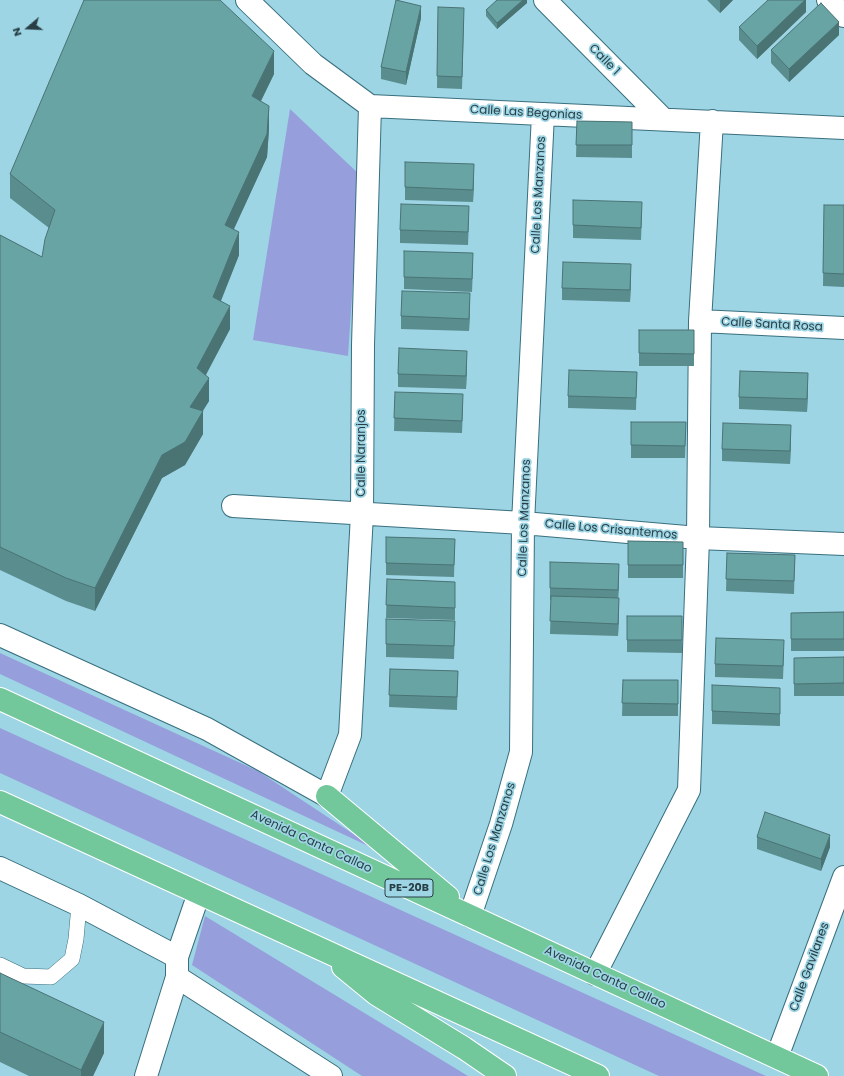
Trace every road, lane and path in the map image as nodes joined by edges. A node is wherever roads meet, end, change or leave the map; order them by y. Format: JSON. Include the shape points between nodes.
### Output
{"nodes":[{"id":1,"x":247,"y":0,"type":"edge"},
{"id":2,"x":545,"y":0,"type":"edge"},
{"id":3,"x":828,"y":0,"type":"edge"},
{"id":4,"x":844,"y":16,"type":"edge"},
{"id":5,"x":370,"y":106,"type":"junction"},
{"id":6,"x":543,"y":114,"type":"junction"},
{"id":7,"x":663,"y":119,"type":"junction"},
{"id":8,"x":712,"y":121,"type":"junction"},
{"id":9,"x":844,"y":128,"type":"edge"},
{"id":10,"x":700,"y":321,"type":"junction"},
{"id":11,"x":844,"y":328,"type":"edge"},
{"id":12,"x":233,"y":506,"type":"dead end"},
{"id":13,"x":362,"y":514,"type":"junction"},
{"id":14,"x":523,"y":523,"type":"junction"},
{"id":15,"x":698,"y":538,"type":"junction"},
{"id":16,"x":844,"y":544,"type":"edge"},
{"id":17,"x":0,"y":635,"type":"edge"},
{"id":18,"x":0,"y":699,"type":"edge"},
{"id":19,"x":327,"y":796,"type":"junction"},
{"id":20,"x":0,"y":802,"type":"edge"},
{"id":21,"x":0,"y":868,"type":"edge"},
{"id":22,"x":844,"y":877,"type":"edge"},
{"id":23,"x":199,"y":893,"type":"junction"},
{"id":24,"x":79,"y":905,"type":"junction"},
{"id":25,"x":470,"y":916,"type":"junction"},
{"id":26,"x":319,"y":947,"type":"junction"},
{"id":27,"x":0,"y":965,"type":"edge"},
{"id":28,"x":177,"y":967,"type":"junction"},
{"id":29,"x":595,"y":974,"type":"junction"},
{"id":30,"x":777,"y":1057,"type":"junction"},
{"id":31,"x":146,"y":1076,"type":"edge"},
{"id":32,"x":331,"y":1076,"type":"edge"},
{"id":33,"x":505,"y":1076,"type":"edge"},
{"id":34,"x":598,"y":1076,"type":"edge"},
{"id":35,"x":817,"y":1076,"type":"edge"}],
"edges":[{"from":1,"to":5,"type":"street","via":[[313,64]]},
{"from":2,"to":7,"type":"street","name":"Calle 1"},
{"from":3,"to":4,"type":"street"},
{"from":5,"to":6,"type":"street","name":"Calle Las Begonias"},
{"from":5,"to":13,"type":"street","name":"Calle Naranjos","via":[[363,345]]},
{"from":6,"to":7,"type":"street","name":"Calle Las Begonias"},
{"from":6,"to":14,"type":"street","name":"Calle Los Manzanos"},
{"from":7,"to":8,"type":"street","name":"Calle Las Begonias"},
{"from":8,"to":9,"type":"street","name":"Calle Las Begonias"},
{"from":8,"to":10,"type":"street"},
{"from":10,"to":11,"type":"street","name":"Calle Santa Rosa"},
{"from":10,"to":15,"type":"street"},
{"from":12,"to":13,"type":"street","name":"Calle Los Crisantemos"},
{"from":13,"to":14,"type":"street","name":"Calle Los Crisantemos"},
{"from":13,"to":19,"type":"street","name":"Calle Naranjos","via":[[350,735]]},
{"from":14,"to":15,"type":"street","name":"Calle Los Crisantemos"},
{"from":14,"to":25,"type":"street","name":"Calle Los Manzanos","via":[[521,752],[502,824]]},
{"from":15,"to":16,"type":"street","name":"Calle Los Crisantemos"},
{"from":15,"to":29,"type":"street","via":[[689,790]]},
{"from":17,"to":19,"type":"street","via":[[207,729]]},
{"from":18,"to":25,"type":"highway","name":"Avenida Canta Callao","number":"PE-20B"},
{"from":19,"to":25,"type":"highway"},
{"from":20,"to":23,"type":"highway"},
{"from":21,"to":24,"type":"street"},
{"from":22,"to":30,"type":"street","name":"Calle Gavilanes"},
{"from":23,"to":26,"type":"highway"},
{"from":23,"to":28,"type":"street"},
{"from":24,"to":27,"type":"lane","via":[[72,958],[51,977],[23,976]]},
{"from":24,"to":28,"type":"street"},
{"from":25,"to":29,"type":"highway","name":"Avenida Canta Callao","number":"PE-20B"},
{"from":26,"to":33,"type":"highway","via":[[376,994]]},
{"from":26,"to":34,"type":"highway"},
{"from":28,"to":31,"type":"street"},
{"from":28,"to":32,"type":"street"},
{"from":29,"to":30,"type":"highway","name":"Avenida Canta Callao","number":"PE-20B"},
{"from":30,"to":35,"type":"highway","name":"Avenida Canta Callao","number":"PE-20B"}]}
